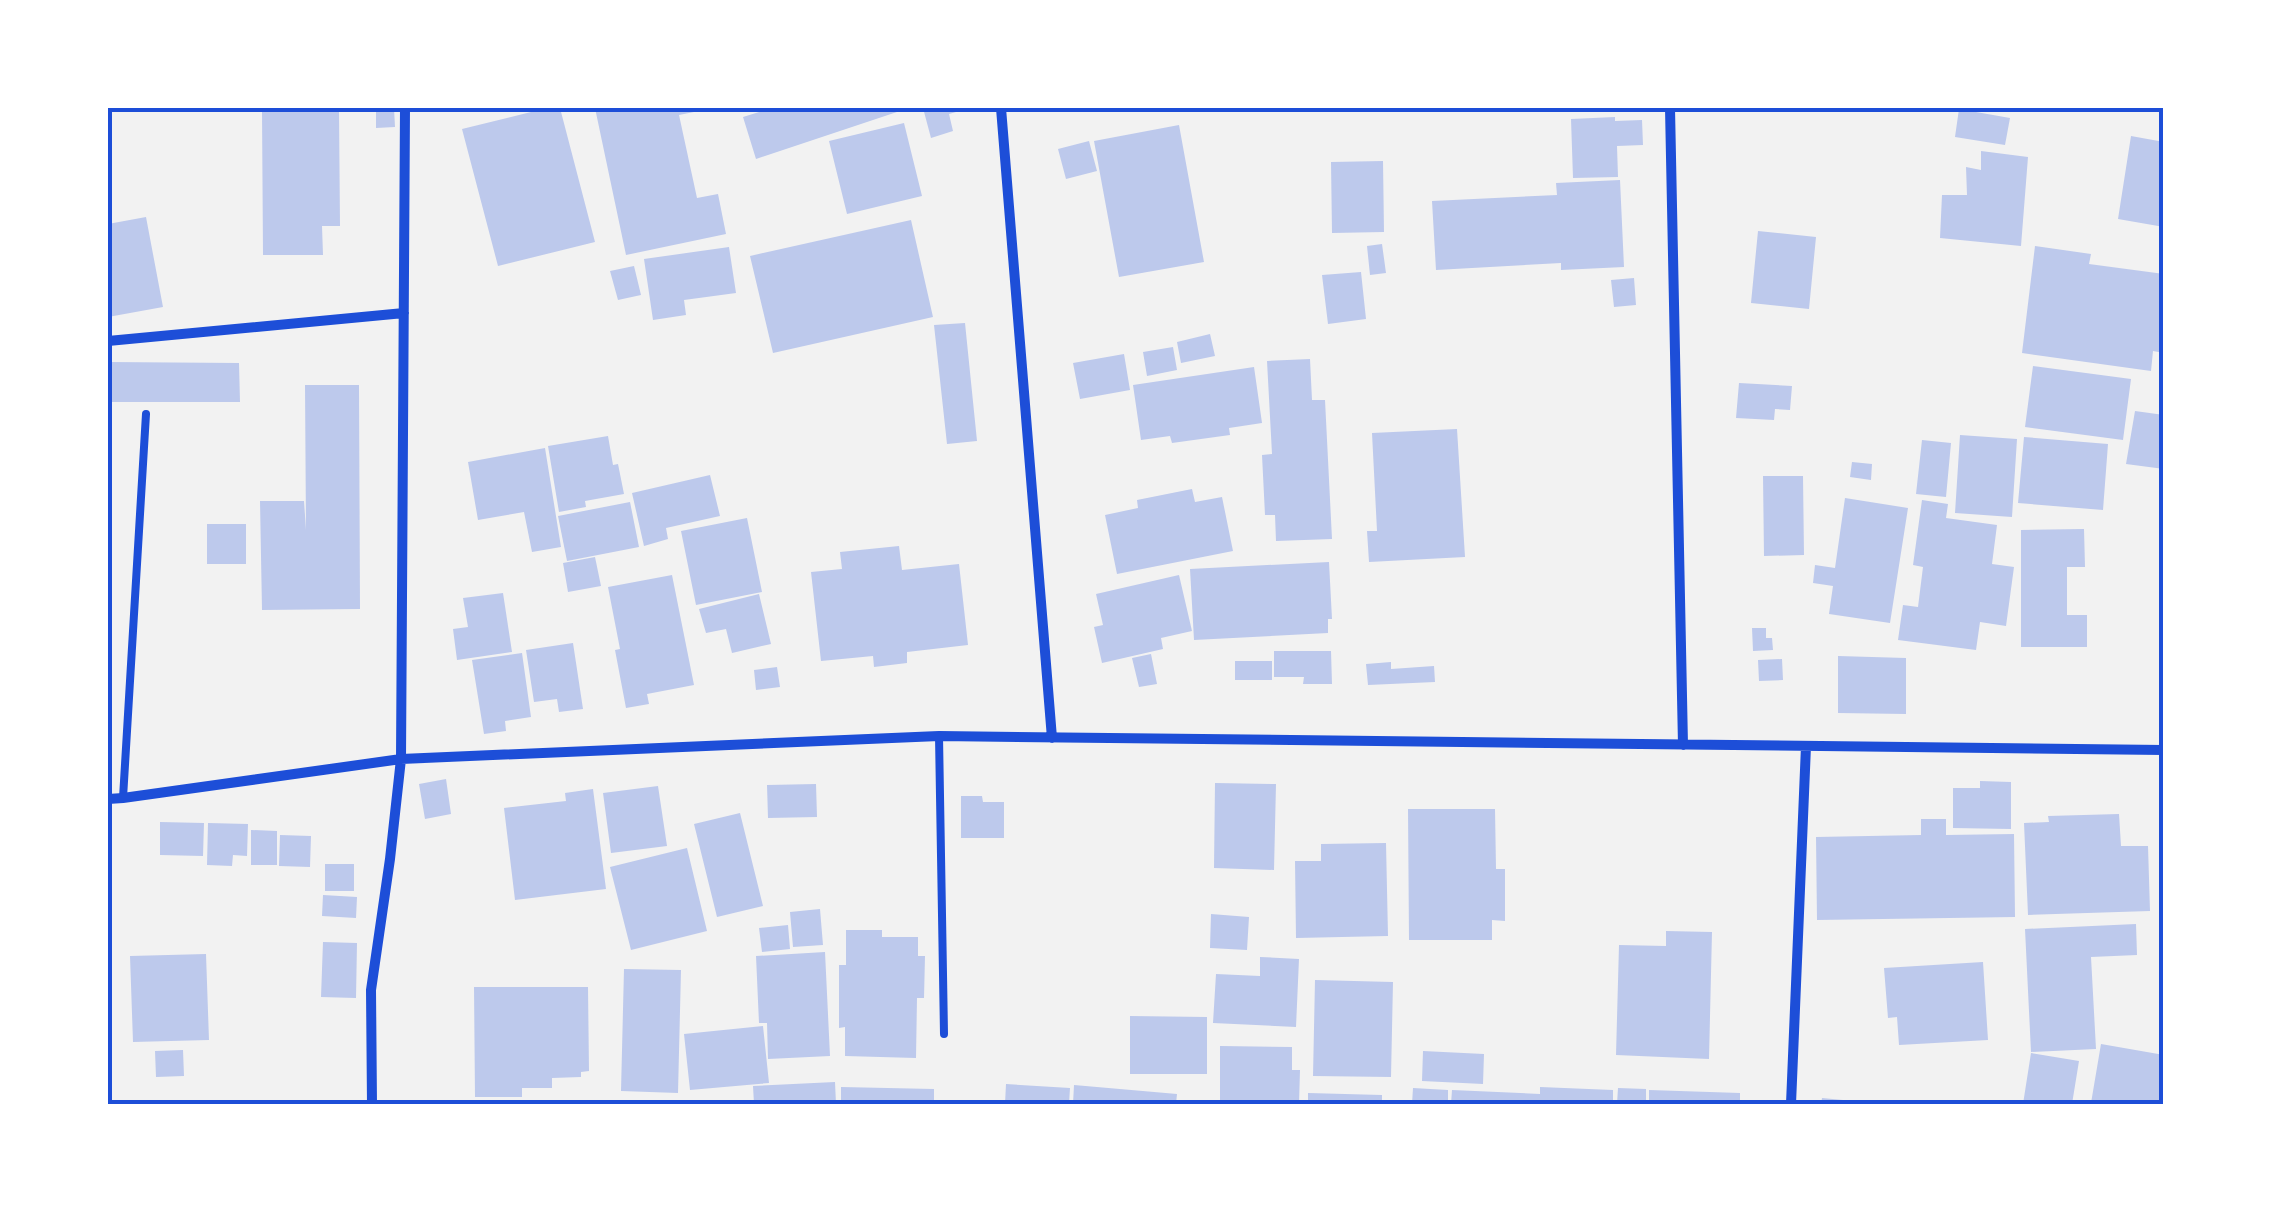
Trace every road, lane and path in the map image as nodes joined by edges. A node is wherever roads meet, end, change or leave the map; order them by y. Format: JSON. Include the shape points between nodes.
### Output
{"nodes":[{"id":1,"x":405,"y":108,"type":"edge"},
{"id":2,"x":1002,"y":108,"type":"edge"},
{"id":3,"x":1670,"y":108,"type":"edge"},
{"id":4,"x":404,"y":313,"type":"junction"},
{"id":5,"x":108,"y":341,"type":"edge"},
{"id":6,"x":146,"y":414,"type":"dead end"},
{"id":7,"x":939,"y":736,"type":"junction"},
{"id":8,"x":1052,"y":738,"type":"junction"},
{"id":9,"x":1682,"y":744,"type":"junction"},
{"id":10,"x":1806,"y":746,"type":"junction"},
{"id":11,"x":2164,"y":750,"type":"edge"},
{"id":12,"x":401,"y":759,"type":"junction"},
{"id":13,"x":108,"y":798,"type":"edge"},
{"id":14,"x":123,"y":798,"type":"junction"},
{"id":15,"x":944,"y":1034,"type":"dead end"},
{"id":16,"x":372,"y":1104,"type":"edge"},
{"id":17,"x":1791,"y":1104,"type":"edge"}],
"edges":[{"from":1,"to":4,"type":"street"},
{"from":2,"to":8,"type":"street"},
{"from":3,"to":9,"type":"street"},
{"from":4,"to":5,"type":"street"},
{"from":4,"to":12,"type":"street"},
{"from":6,"to":14,"type":"lane"},
{"from":7,"to":8,"type":"street"},
{"from":7,"to":12,"type":"street"},
{"from":7,"to":15,"type":"lane"},
{"from":8,"to":9,"type":"street"},
{"from":9,"to":10,"type":"street"},
{"from":10,"to":11,"type":"street"},
{"from":10,"to":17,"type":"street"},
{"from":12,"to":14,"type":"street"},
{"from":12,"to":16,"type":"street","via":[[372,990]]},
{"from":13,"to":14,"type":"street"}]}
